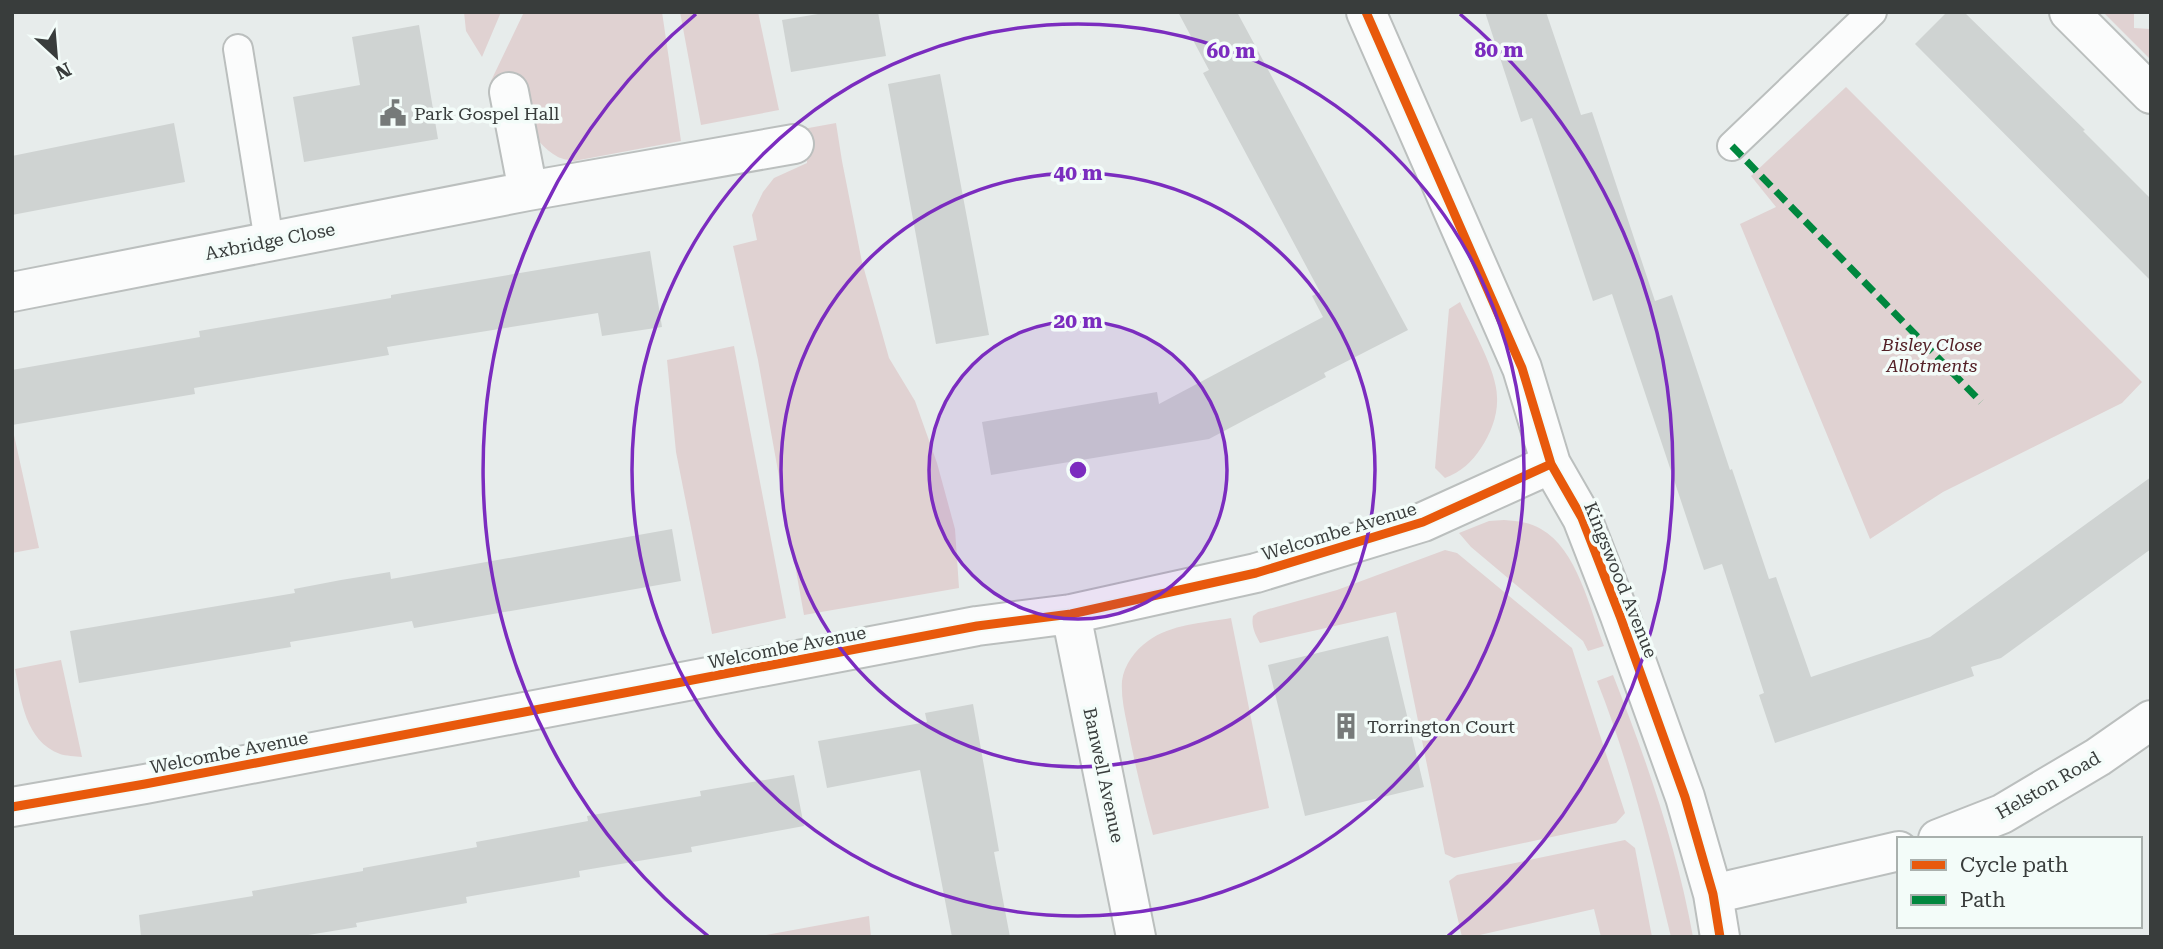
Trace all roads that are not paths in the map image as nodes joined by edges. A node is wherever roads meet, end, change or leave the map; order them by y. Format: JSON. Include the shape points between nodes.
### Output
{"nodes":[{"id":1,"x":1366,"y":12,"type":"edge"},
{"id":2,"x":1872,"y":12,"type":"edge"},
{"id":3,"x":2068,"y":12,"type":"edge"},
{"id":4,"x":238,"y":49,"type":"dead end"},
{"id":5,"x":509,"y":92,"type":"dead end"},
{"id":6,"x":2151,"y":94,"type":"edge"},
{"id":7,"x":794,"y":144,"type":"dead end"},
{"id":8,"x":1732,"y":146,"type":"dead end"},
{"id":9,"x":528,"y":191,"type":"junction"},
{"id":10,"x":268,"y":241,"type":"junction"},
{"id":11,"x":12,"y":292,"type":"edge"},
{"id":12,"x":1551,"y":464,"type":"junction"},
{"id":13,"x":1071,"y":614,"type":"junction"},
{"id":14,"x":2151,"y":719,"type":"edge"},
{"id":15,"x":15,"y":797,"type":"edge"},
{"id":16,"x":1943,"y":837,"type":"edge"},
{"id":17,"x":1897,"y":851,"type":"edge"},
{"id":18,"x":1713,"y":894,"type":"junction"},
{"id":19,"x":1136,"y":937,"type":"edge"},
{"id":20,"x":1720,"y":937,"type":"edge"}],
"edges":[{"from":1,"to":12,"type":"street","name":"Kingswood Avenue","via":[[1522,368]]},
{"from":2,"to":8,"type":"lane"},
{"from":3,"to":6,"type":"street"},
{"from":4,"to":10,"type":"lane"},
{"from":5,"to":9,"type":"street"},
{"from":7,"to":9,"type":"street","name":"Axbridge Close"},
{"from":9,"to":10,"type":"street","name":"Axbridge Close"},
{"from":10,"to":11,"type":"street","name":"Axbridge Close"},
{"from":12,"to":13,"type":"street","name":"Welcombe Avenue","via":[[1423,522],[1256,573]]},
{"from":12,"to":18,"type":"street","name":"Kingswood Avenue","via":[[1583,518],[1620,616],[1685,797]]},
{"from":13,"to":15,"type":"street","name":"Welcombe Avenue","via":[[977,626],[145,784]]},
{"from":13,"to":19,"type":"street","name":"Banwell Avenue"},
{"from":14,"to":16,"type":"street","name":"Helston Road","via":[[2098,757],[2002,814]]},
{"from":17,"to":18,"type":"street"},
{"from":18,"to":20,"type":"street","name":"Kingswood Avenue"}]}
